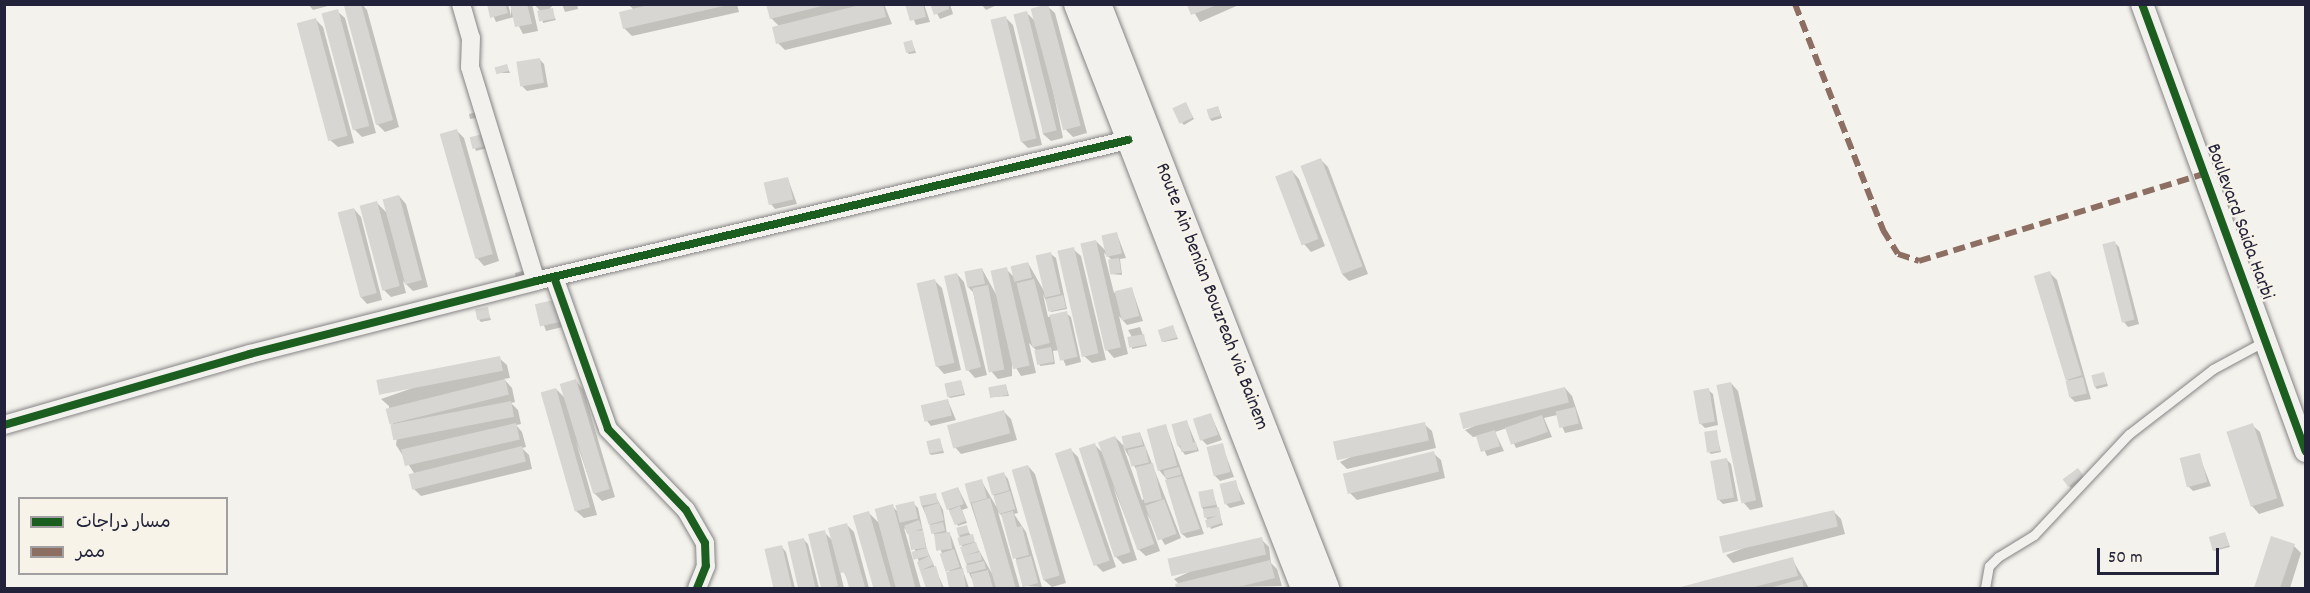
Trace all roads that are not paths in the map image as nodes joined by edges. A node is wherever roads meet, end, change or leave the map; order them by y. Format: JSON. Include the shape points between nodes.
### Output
{"nodes":[{"id":1,"x":461,"y":4,"type":"edge"},
{"id":2,"x":1077,"y":4,"type":"edge"},
{"id":3,"x":1098,"y":4,"type":"edge"},
{"id":4,"x":2142,"y":4,"type":"edge"},
{"id":5,"x":1128,"y":140,"type":"junction"},
{"id":6,"x":545,"y":279,"type":"junction"},
{"id":7,"x":2265,"y":341,"type":"junction"},
{"id":8,"x":4,"y":425,"type":"edge"},
{"id":9,"x":2306,"y":451,"type":"edge"},
{"id":10,"x":697,"y":588,"type":"edge"},
{"id":11,"x":1304,"y":588,"type":"edge"},
{"id":12,"x":1326,"y":588,"type":"edge"},
{"id":13,"x":1985,"y":588,"type":"edge"}],
"edges":[{"from":1,"to":6,"type":"street","via":[[471,38],[470,67]]},
{"from":2,"to":5,"type":"main road","name":"Route Ain benian Bouzreah via Bainem"},
{"from":3,"to":12,"type":"main road","name":"Route Ain benian Bouzreah via Bainem"},
{"from":4,"to":7,"type":"street","name":"Boulevard Saida Harbi"},
{"from":5,"to":6,"type":"street"},
{"from":5,"to":11,"type":"main road","name":"Route Ain benian Bouzreah via Bainem"},
{"from":6,"to":8,"type":"street","via":[[250,354]]},
{"from":6,"to":10,"type":"street","via":[[608,429],[686,510],[705,543],[706,566]]},
{"from":7,"to":9,"type":"street","name":"Boulevard Saida Harbi"},
{"from":7,"to":13,"type":"lane","via":[[2213,369],[2121,441],[2034,535],[1989,566]]}]}
